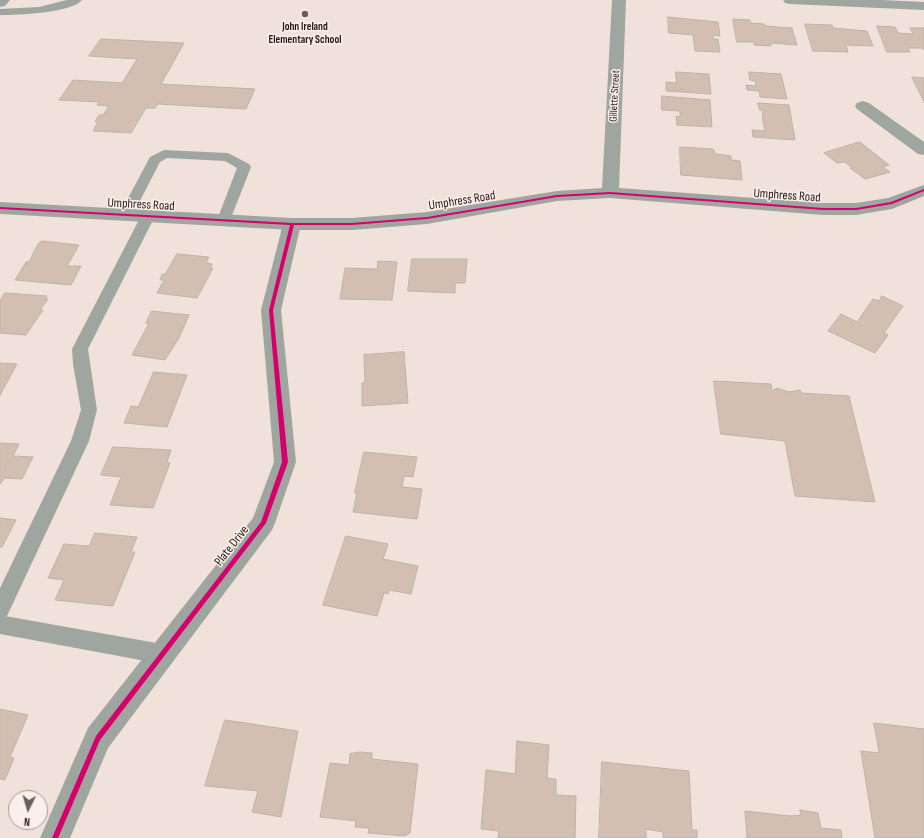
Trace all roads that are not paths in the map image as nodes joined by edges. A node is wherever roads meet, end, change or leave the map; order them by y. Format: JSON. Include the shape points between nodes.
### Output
{"nodes":[{"id":1,"x":3,"y":0,"type":"edge"},
{"id":2,"x":77,"y":0,"type":"edge"},
{"id":3,"x":619,"y":0,"type":"edge"},
{"id":4,"x":790,"y":0,"type":"edge"},
{"id":5,"x":0,"y":3,"type":"edge"},
{"id":6,"x":924,"y":6,"type":"edge"},
{"id":7,"x":0,"y":12,"type":"edge"},
{"id":8,"x":864,"y":106,"type":"dead end"},
{"id":9,"x":924,"y":150,"type":"edge"},
{"id":10,"x":924,"y":190,"type":"edge"},
{"id":11,"x":610,"y":193,"type":"junction"},
{"id":12,"x":0,"y":208,"type":"edge"},
{"id":13,"x":126,"y":215,"type":"junction"},
{"id":14,"x":148,"y":216,"type":"junction"},
{"id":15,"x":224,"y":220,"type":"junction"},
{"id":16,"x":292,"y":224,"type":"junction"},
{"id":17,"x":0,"y":609,"type":"edge"},
{"id":18,"x":0,"y":624,"type":"edge"},
{"id":19,"x":162,"y":654,"type":"junction"},
{"id":20,"x":55,"y":838,"type":"edge"}],
"edges":[{"from":1,"to":5,"type":"main road"},
{"from":2,"to":7,"type":"lane","via":[[25,12]]},
{"from":3,"to":11,"type":"street","name":"Gillette Street"},
{"from":4,"to":6,"type":"street"},
{"from":8,"to":9,"type":"street"},
{"from":10,"to":11,"type":"street","name":"Umphress Road","via":[[892,203],[856,210],[823,210]]},
{"from":11,"to":16,"type":"street","name":"Umphress Road","via":[[557,196],[428,218],[352,224]]},
{"from":12,"to":13,"type":"street","name":"Umphress Road"},
{"from":13,"to":14,"type":"street","name":"Umphress Road"},
{"from":13,"to":15,"type":"lane","via":[[154,160],[164,154],[228,156],[244,167]]},
{"from":14,"to":15,"type":"street","name":"Umphress Road"},
{"from":14,"to":17,"type":"lane","via":[[80,349],[89,410],[80,441]]},
{"from":15,"to":16,"type":"street","name":"Umphress Road"},
{"from":16,"to":19,"type":"street","name":"Plate Drive","via":[[271,310],[285,462],[263,523]]},
{"from":18,"to":19,"type":"lane"},
{"from":19,"to":20,"type":"street","name":"Plate Drive","via":[[98,738]]}]}
